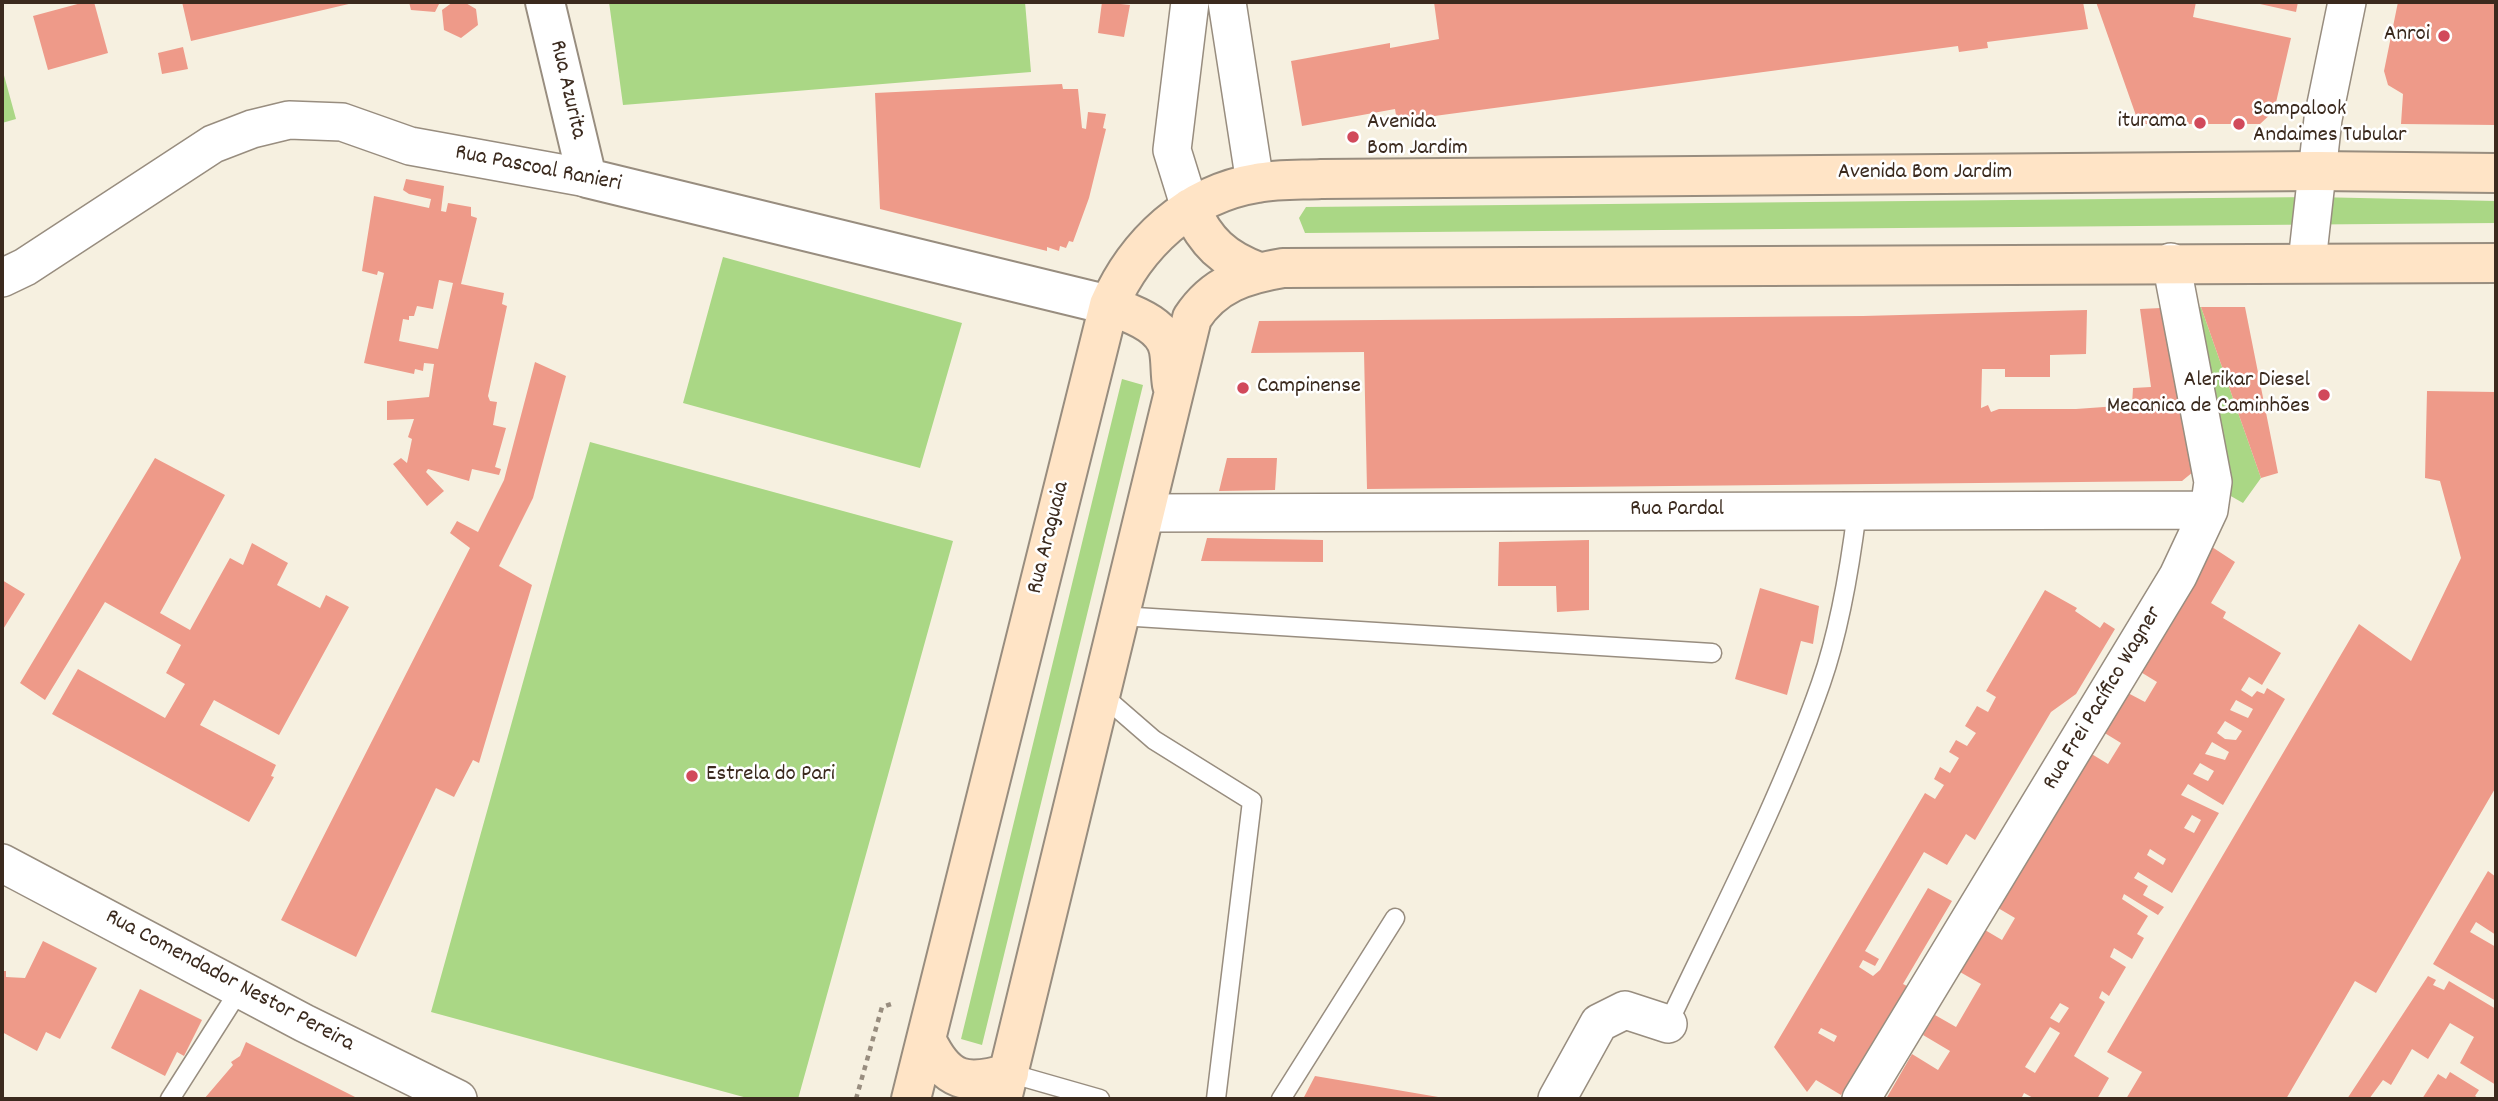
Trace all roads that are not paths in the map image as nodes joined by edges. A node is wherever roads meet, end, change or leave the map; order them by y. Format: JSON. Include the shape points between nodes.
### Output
{"nodes":[{"id":1,"x":545,"y":2,"type":"edge"},
{"id":2,"x":1190,"y":2,"type":"edge"},
{"id":3,"x":1227,"y":2,"type":"edge"},
{"id":4,"x":2347,"y":2,"type":"edge"},
{"id":5,"x":2317,"y":171,"type":"junction"},
{"id":6,"x":2496,"y":173,"type":"edge"},
{"id":7,"x":587,"y":178,"type":"junction"},
{"id":8,"x":1255,"y":183,"type":"junction"},
{"id":9,"x":1190,"y":208,"type":"junction"},
{"id":10,"x":2171,"y":262,"type":"junction"},
{"id":11,"x":2307,"y":262,"type":"junction"},
{"id":12,"x":2496,"y":263,"type":"edge"},
{"id":13,"x":1259,"y":272,"type":"junction"},
{"id":14,"x":2,"y":278,"type":"edge"},
{"id":15,"x":1109,"y":305,"type":"junction"},
{"id":16,"x":1174,"y":393,"type":"junction"},
{"id":17,"x":2209,"y":510,"type":"junction"},
{"id":18,"x":1857,"y":511,"type":"junction"},
{"id":19,"x":1145,"y":513,"type":"junction"},
{"id":20,"x":1120,"y":616,"type":"junction"},
{"id":21,"x":1712,"y":653,"type":"dead end"},
{"id":22,"x":1101,"y":694,"type":"junction"},
{"id":23,"x":2,"y":863,"type":"edge"},
{"id":24,"x":1395,"y":918,"type":"dead end"},
{"id":25,"x":240,"y":989,"type":"junction"},
{"id":26,"x":1668,"y":1024,"type":"joint"},
{"id":27,"x":927,"y":1041,"type":"junction"},
{"id":28,"x":1005,"y":1086,"type":"edge"},
{"id":29,"x":170,"y":1099,"type":"edge"},
{"id":30,"x":458,"y":1099,"type":"edge"},
{"id":31,"x":911,"y":1099,"type":"edge"},
{"id":32,"x":1100,"y":1099,"type":"edge"},
{"id":33,"x":1216,"y":1099,"type":"edge"},
{"id":34,"x":1281,"y":1099,"type":"edge"},
{"id":35,"x":1557,"y":1099,"type":"edge"},
{"id":36,"x":1861,"y":1099,"type":"edge"}],
"edges":[{"from":1,"to":7,"type":"street","name":"Rua Azurita"},
{"from":2,"to":9,"type":"street","via":[[1172,150]]},
{"from":3,"to":8,"type":"street"},
{"from":4,"to":5,"type":"street","via":[[2328,88]]},
{"from":5,"to":6,"type":"main road","name":"Avenida Bom Jardim"},
{"from":5,"to":8,"type":"main road","name":"Avenida Bom Jardim"},
{"from":5,"to":11,"type":"street"},
{"from":7,"to":14,"type":"street","name":"Rua Pascoal Ranieri","via":[[410,146],[342,122],[289,120],[213,144]]},
{"from":7,"to":15,"type":"street","name":"Rua Pascoal Ranieri"},
{"from":8,"to":9,"type":"main road","name":"Avenida Bom Jardim"},
{"from":9,"to":13,"type":"main road","via":[[1215,249]]},
{"from":9,"to":15,"type":"main road","name":"Rua Araguaia","via":[[1149,241],[1120,280]]},
{"from":10,"to":11,"type":"main road"},
{"from":10,"to":13,"type":"main road","via":[[1334,267]]},
{"from":10,"to":17,"type":"street","name":"Rua Frei Pacífico Wagner","via":[[2213,482]]},
{"from":11,"to":12,"type":"main road"},
{"from":13,"to":16,"type":"main road","via":[[1234,280],[1203,302],[1192,318]]},
{"from":15,"to":16,"type":"main road","via":[[1157,329],[1169,348]]},
{"from":15,"to":27,"type":"main road","name":"Rua Araguaia"},
{"from":16,"to":19,"type":"main road"},
{"from":17,"to":18,"type":"street","name":"Rua Pardal"},
{"from":17,"to":36,"type":"street","name":"Rua Frei Pacífico Wagner","via":[[2178,576]]},
{"from":18,"to":19,"type":"street","name":"Rua Pardal"},
{"from":18,"to":26,"type":"lane","via":[[1821,682],[1780,786]]},
{"from":19,"to":20,"type":"main road"},
{"from":20,"to":21,"type":"lane"},
{"from":20,"to":22,"type":"main road"},
{"from":22,"to":28,"type":"main road"},
{"from":22,"to":33,"type":"lane","via":[[1154,740],[1252,801]]},
{"from":23,"to":25,"type":"street","name":"Rua Comendador Nestor Pereira"},
{"from":24,"to":34,"type":"lane"},
{"from":25,"to":29,"type":"lane"},
{"from":25,"to":30,"type":"street","name":"Rua Comendador Nestor Pereira"},
{"from":26,"to":35,"type":"street","via":[[1625,1010],[1599,1023]]},
{"from":27,"to":28,"type":"main road","via":[[937,1061],[958,1077]]},
{"from":27,"to":31,"type":"main road","name":"Rua Araguaia"},
{"from":28,"to":32,"type":"lane"}]}
